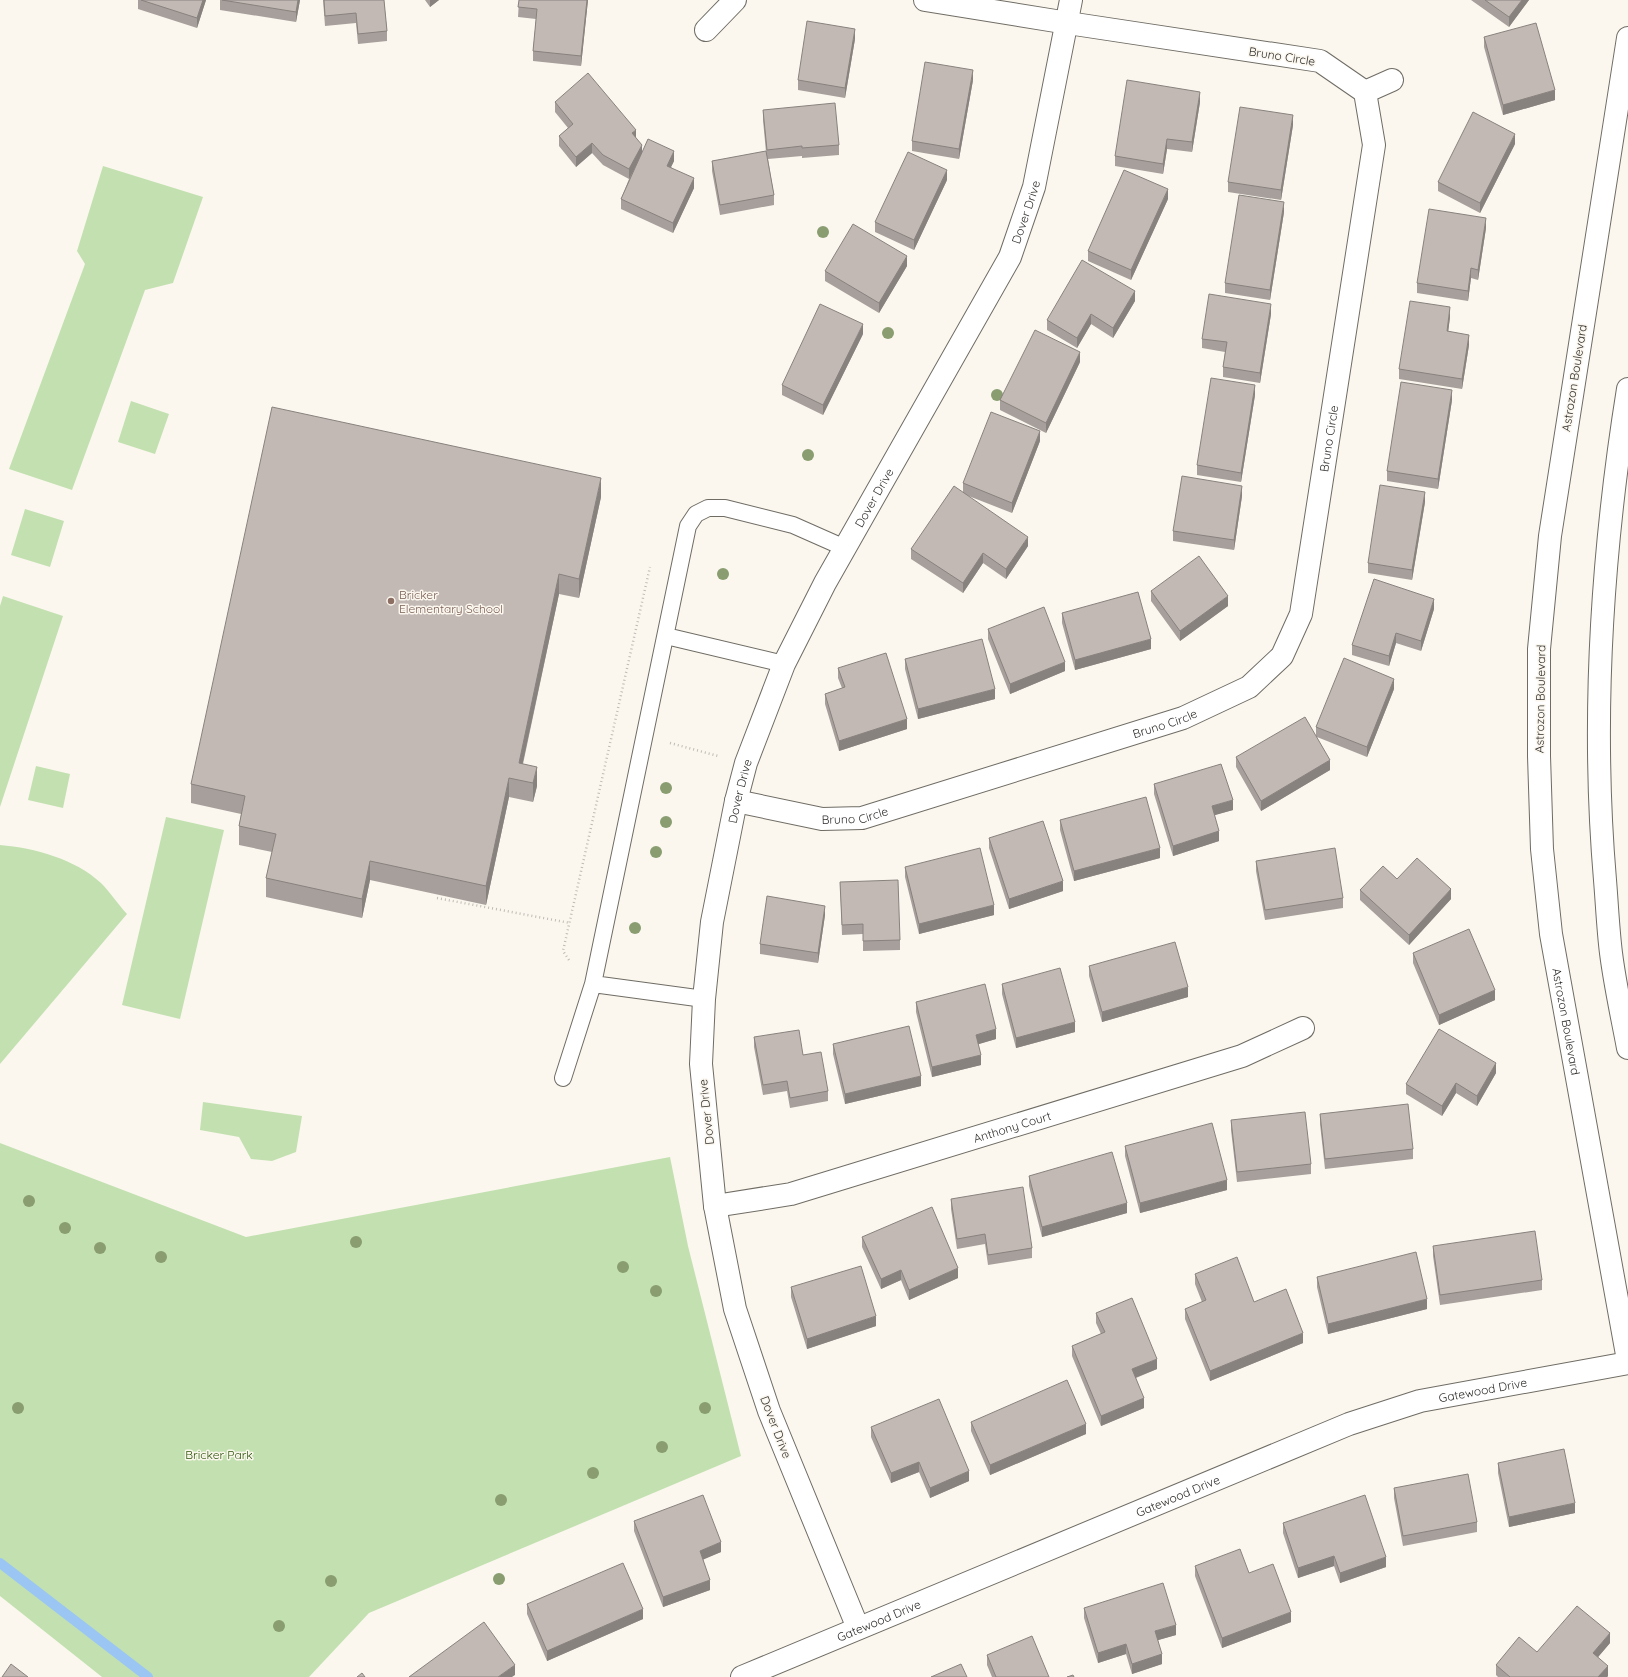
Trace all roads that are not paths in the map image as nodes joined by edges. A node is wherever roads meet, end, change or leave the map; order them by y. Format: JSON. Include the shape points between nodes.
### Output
{"nodes":[{"id":1,"x":735,"y":0,"type":"edge"},
{"id":2,"x":925,"y":0,"type":"edge"},
{"id":3,"x":1071,"y":0,"type":"edge"},
{"id":4,"x":1068,"y":23,"type":"junction"},
{"id":5,"x":706,"y":30,"type":"dead end"},
{"id":6,"x":1628,"y":38,"type":"edge"},
{"id":7,"x":1392,"y":80,"type":"dead end"},
{"id":8,"x":1365,"y":92,"type":"junction"},
{"id":9,"x":1628,"y":389,"type":"edge"},
{"id":10,"x":845,"y":548,"type":"junction"},
{"id":11,"x":666,"y":636,"type":"junction"},
{"id":12,"x":784,"y":664,"type":"junction"},
{"id":13,"x":736,"y":801,"type":"junction"},
{"id":14,"x":593,"y":984,"type":"junction"},
{"id":15,"x":704,"y":999,"type":"junction"},
{"id":16,"x":1303,"y":1028,"type":"dead end"},
{"id":17,"x":1628,"y":1048,"type":"edge"},
{"id":18,"x":563,"y":1078,"type":"dead end"},
{"id":19,"x":715,"y":1206,"type":"junction"},
{"id":20,"x":1628,"y":1362,"type":"edge"},
{"id":21,"x":858,"y":1628,"type":"junction"},
{"id":22,"x":742,"y":1677,"type":"edge"}],
"edges":[{"from":1,"to":5,"type":"street"},
{"from":2,"to":4,"type":"street","name":"Bruno Circle"},
{"from":3,"to":4,"type":"street","name":"Dover Drive"},
{"from":4,"to":8,"type":"street","name":"Bruno Circle","via":[[1320,61]]},
{"from":4,"to":10,"type":"street","name":"Dover Drive","via":[[1034,188],[1010,257]]},
{"from":6,"to":20,"type":"street","name":"Astrozon Boulevard","via":[[1550,536],[1539,649],[1542,849],[1551,934]]},
{"from":7,"to":8,"type":"street"},
{"from":8,"to":13,"type":"street","name":"Bruno Circle","via":[[1374,144],[1301,614],[1282,656],[1248,687],[1183,718],[862,818],[822,819]]},
{"from":9,"to":17,"type":"street","via":[[1617,457],[1603,588],[1598,724],[1600,826],[1611,953]]},
{"from":10,"to":11,"type":"lane","via":[[793,525],[725,508],[708,508],[696,514],[688,526]]},
{"from":10,"to":12,"type":"street","name":"Dover Drive"},
{"from":11,"to":12,"type":"lane"},
{"from":11,"to":14,"type":"lane"},
{"from":12,"to":13,"type":"street","name":"Dover Drive","via":[[746,763]]},
{"from":13,"to":15,"type":"street","name":"Dover Drive","via":[[712,922]]},
{"from":14,"to":15,"type":"lane"},
{"from":14,"to":18,"type":"lane"},
{"from":15,"to":19,"type":"street","name":"Dover Drive","via":[[701,1064]]},
{"from":16,"to":19,"type":"street","name":"Anthony Court","via":[[1242,1056],[798,1192]]},
{"from":19,"to":21,"type":"street","name":"Dover Drive","via":[[735,1309],[769,1411]]},
{"from":20,"to":21,"type":"street","name":"Gatewood Drive","via":[[1420,1402],[1349,1424]]},
{"from":21,"to":22,"type":"street","name":"Gatewood Drive"}]}
